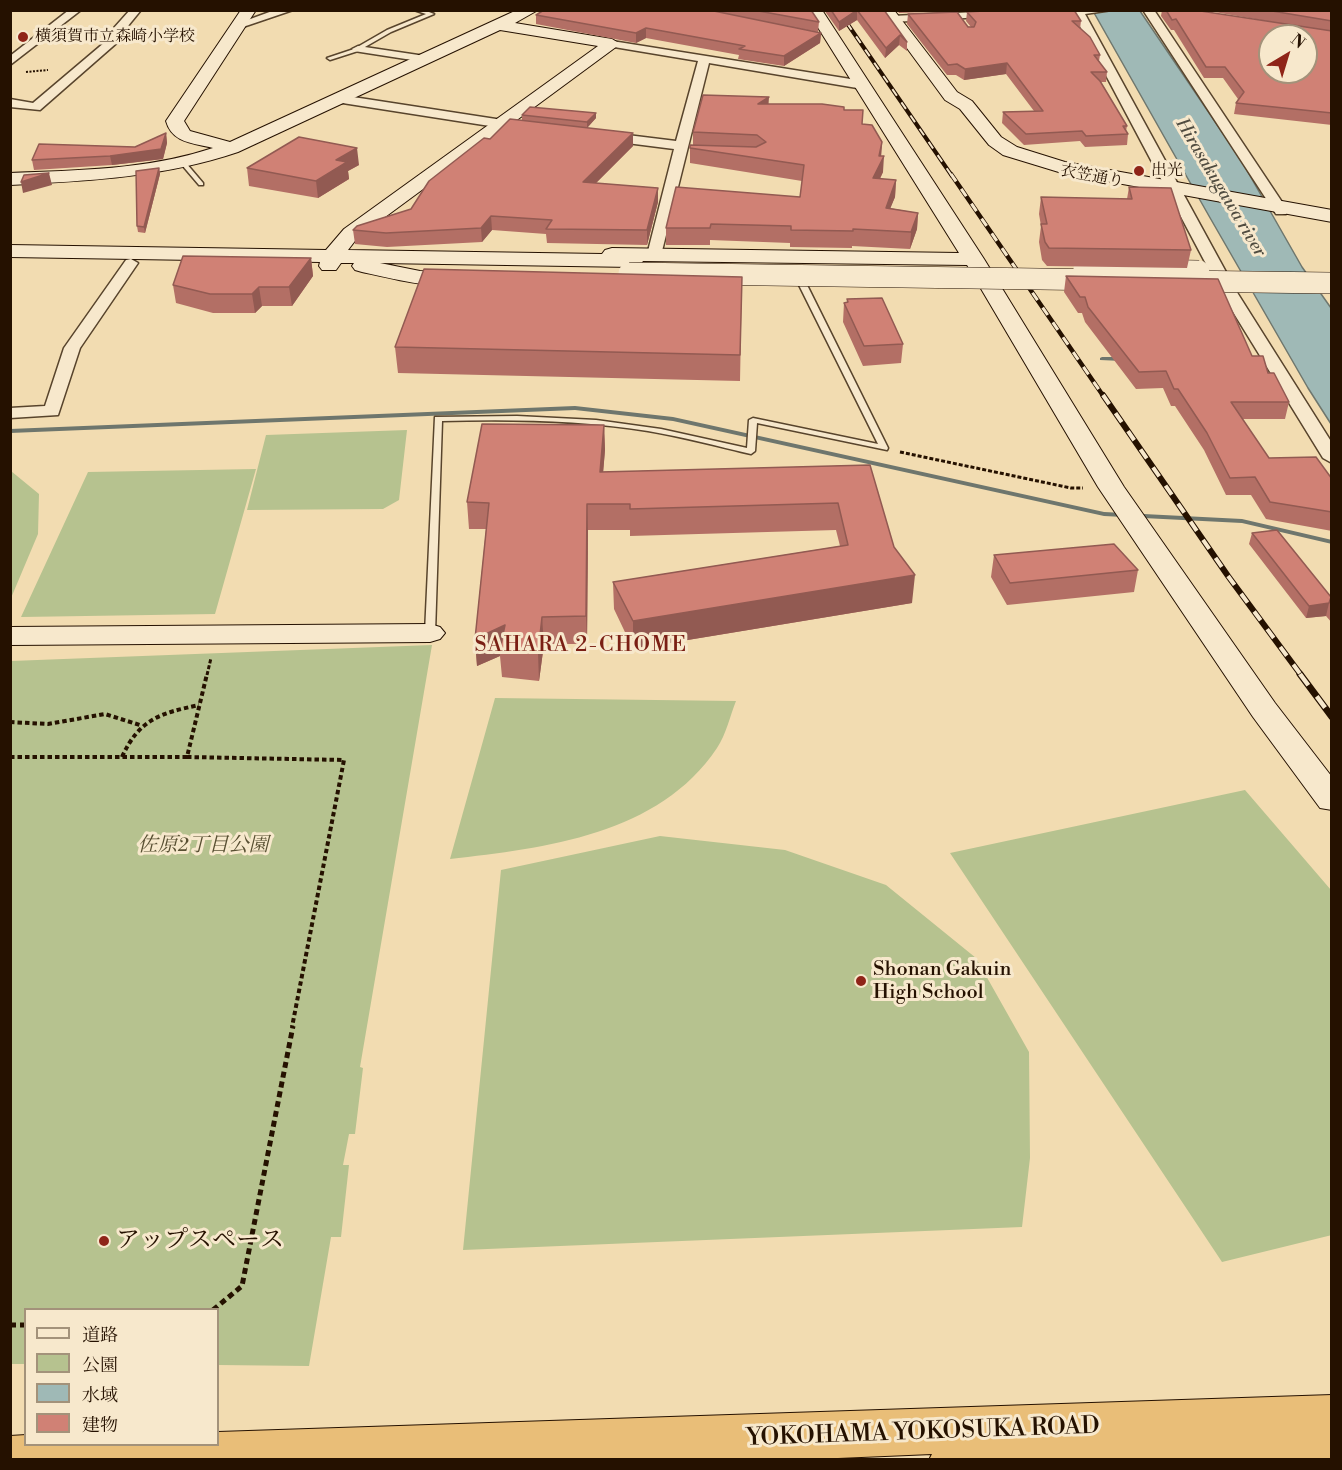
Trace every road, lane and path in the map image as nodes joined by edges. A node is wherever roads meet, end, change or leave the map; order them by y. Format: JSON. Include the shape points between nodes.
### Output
{"nodes":[{"id":1,"x":76,"y":10,"type":"edge"},
{"id":2,"x":136,"y":10,"type":"edge"},
{"id":3,"x":288,"y":10,"type":"edge"},
{"id":4,"x":416,"y":10,"type":"edge"},
{"id":5,"x":531,"y":10,"type":"edge"},
{"id":6,"x":814,"y":10,"type":"edge"},
{"id":7,"x":1107,"y":10,"type":"edge"},
{"id":8,"x":1148,"y":10,"type":"edge"},
{"id":9,"x":1077,"y":11,"type":"edge"},
{"id":10,"x":1083,"y":11,"type":"edge"},
{"id":11,"x":1055,"y":12,"type":"edge"},
{"id":12,"x":1011,"y":14,"type":"edge"},
{"id":13,"x":889,"y":15,"type":"edge"},
{"id":14,"x":244,"y":18,"type":"edge"},
{"id":15,"x":498,"y":24,"type":"junction"},
{"id":16,"x":612,"y":44,"type":"junction"},
{"id":17,"x":358,"y":49,"type":"junction"},
{"id":18,"x":330,"y":58,"type":"dead end"},
{"id":19,"x":425,"y":59,"type":"junction"},
{"id":20,"x":704,"y":59,"type":"junction"},
{"id":21,"x":10,"y":62,"type":"edge"},
{"id":22,"x":863,"y":85,"type":"junction"},
{"id":23,"x":340,"y":99,"type":"junction"},
{"id":24,"x":10,"y":103,"type":"edge"},
{"id":25,"x":501,"y":124,"type":"junction"},
{"id":26,"x":535,"y":128,"type":"edge"},
{"id":27,"x":592,"y":135,"type":"edge"},
{"id":28,"x":232,"y":148,"type":"junction"},
{"id":29,"x":684,"y":152,"type":"junction"},
{"id":30,"x":184,"y":165,"type":"junction"},
{"id":31,"x":10,"y":179,"type":"edge"},
{"id":32,"x":201,"y":184,"type":"dead end"},
{"id":33,"x":1179,"y":190,"type":"junction"},
{"id":34,"x":1277,"y":207,"type":"junction"},
{"id":35,"x":1332,"y":214,"type":"edge"},
{"id":36,"x":1332,"y":222,"type":"edge"},
{"id":37,"x":10,"y":251,"type":"edge"},
{"id":38,"x":389,"y":255,"type":"junction"},
{"id":39,"x":654,"y":255,"type":"junction"},
{"id":40,"x":932,"y":259,"type":"junction"},
{"id":41,"x":974,"y":259,"type":"junction"},
{"id":42,"x":331,"y":260,"type":"junction"},
{"id":43,"x":10,"y":262,"type":"edge"},
{"id":44,"x":131,"y":263,"type":"junction"},
{"id":45,"x":362,"y":266,"type":"junction"},
{"id":46,"x":631,"y":267,"type":"junction"},
{"id":47,"x":1329,"y":278,"type":"edge"},
{"id":48,"x":803,"y":285,"type":"junction"},
{"id":49,"x":946,"y":287,"type":"junction"},
{"id":50,"x":992,"y":288,"type":"junction"},
{"id":51,"x":10,"y":413,"type":"edge"},
{"id":52,"x":884,"y":448,"type":"junction"},
{"id":53,"x":1332,"y":458,"type":"edge"},
{"id":54,"x":1111,"y":487,"type":"junction"},
{"id":55,"x":430,"y":633,"type":"joint"},
{"id":56,"x":216,"y":634,"type":"junction"},
{"id":57,"x":10,"y":636,"type":"edge"},
{"id":58,"x":199,"y":705,"type":"junction"},
{"id":59,"x":10,"y":722,"type":"edge"},
{"id":60,"x":140,"y":726,"type":"junction"},
{"id":61,"x":10,"y":757,"type":"edge"},
{"id":62,"x":122,"y":757,"type":"junction"},
{"id":63,"x":187,"y":757,"type":"junction"},
{"id":64,"x":1332,"y":800,"type":"edge"},
{"id":65,"x":215,"y":1308,"type":"edge"},
{"id":66,"x":1332,"y":1417,"type":"edge"},
{"id":67,"x":1332,"y":1446,"type":"edge"},
{"id":68,"x":10,"y":1459,"type":"edge"},
{"id":69,"x":954,"y":1460,"type":"edge"}],
"edges":[{"from":1,"to":21,"type":"street"},
{"from":2,"to":24,"type":"street","via":[[117,31],[116,38],[36,107]]},
{"from":3,"to":14,"type":"street"},
{"from":4,"to":17,"type":"lane","via":[[431,14]]},
{"from":5,"to":15,"type":"street"},
{"from":6,"to":22,"type":"street","via":[[827,39]]},
{"from":7,"to":10,"type":"street"},
{"from":8,"to":34,"type":"street"},
{"from":9,"to":10,"type":"street"},
{"from":9,"to":11,"type":"street"},
{"from":9,"to":33,"type":"street"},
{"from":12,"to":13,"type":"street","via":[[960,21]]},
{"from":13,"to":33,"type":"street","name":"衣笠通り","via":[[951,96],[970,128],[999,153],[1060,171]]},
{"from":14,"to":28,"type":"street","via":[[175,121],[184,135]]},
{"from":15,"to":16,"type":"street"},
{"from":15,"to":19,"type":"street"},
{"from":16,"to":20,"type":"street"},
{"from":16,"to":25,"type":"street"},
{"from":17,"to":18,"type":"lane"},
{"from":17,"to":19,"type":"street"},
{"from":19,"to":23,"type":"street"},
{"from":20,"to":22,"type":"street"},
{"from":20,"to":29,"type":"street"},
{"from":22,"to":41,"type":"street"},
{"from":23,"to":25,"type":"street"},
{"from":23,"to":28,"type":"street"},
{"from":25,"to":26,"type":"street"},
{"from":25,"to":42,"type":"street","via":[[351,233]]},
{"from":27,"to":29,"type":"street"},
{"from":28,"to":30,"type":"street"},
{"from":29,"to":39,"type":"street"},
{"from":30,"to":31,"type":"street","via":[[123,173]]},
{"from":30,"to":32,"type":"lane"},
{"from":33,"to":34,"type":"street","name":"衣笠通り"},
{"from":33,"to":53,"type":"street","via":[[1230,294]]},
{"from":34,"to":35,"type":"street","name":"衣笠通り"},
{"from":34,"to":36,"type":"street","name":"衣笠通り"},
{"from":37,"to":42,"type":"street"},
{"from":38,"to":39,"type":"street","via":[[482,250]]},
{"from":38,"to":42,"type":"street"},
{"from":38,"to":46,"type":"street"},
{"from":39,"to":40,"type":"street"},
{"from":40,"to":41,"type":"street"},
{"from":40,"to":49,"type":"street"},
{"from":41,"to":50,"type":"street"},
{"from":42,"to":44,"type":"street"},
{"from":42,"to":45,"type":"street"},
{"from":43,"to":44,"type":"street"},
{"from":44,"to":51,"type":"street","via":[[72,348],[52,411]]},
{"from":45,"to":46,"type":"street"},
{"from":45,"to":48,"type":"street","via":[[420,277]]},
{"from":46,"to":47,"type":"street","bridge":true},
{"from":48,"to":49,"type":"street"},
{"from":48,"to":52,"type":"lane"},
{"from":49,"to":50,"type":"street"},
{"from":50,"to":54,"type":"street"},
{"from":52,"to":54,"type":"path","via":[[1071,488]]},
{"from":52,"to":55,"type":"lane","via":[[753,420],[751,452],[649,429],[578,421],[438,419]]},
{"from":54,"to":64,"type":"street","via":[[1264,710]]},
{"from":55,"to":56,"type":"street"},
{"from":56,"to":57,"type":"street"},
{"from":56,"to":58,"type":"path"},
{"from":58,"to":60,"type":"path","via":[[164,712]]},
{"from":58,"to":63,"type":"path"},
{"from":59,"to":60,"type":"path","via":[[48,724],[105,714]]},
{"from":60,"to":62,"type":"path","via":[[129,737]]},
{"from":61,"to":62,"type":"path"},
{"from":62,"to":63,"type":"path"},
{"from":63,"to":65,"type":"path","via":[[344,760],[242,1286]]},
{"from":66,"to":68,"type":"highway","name":"YOKOHAMA YOKOSUKA ROAD","via":[[314,1455]]},
{"from":67,"to":69,"type":"highway","name":"YOKOHAMA YOKOSUKA ROAD"}]}
